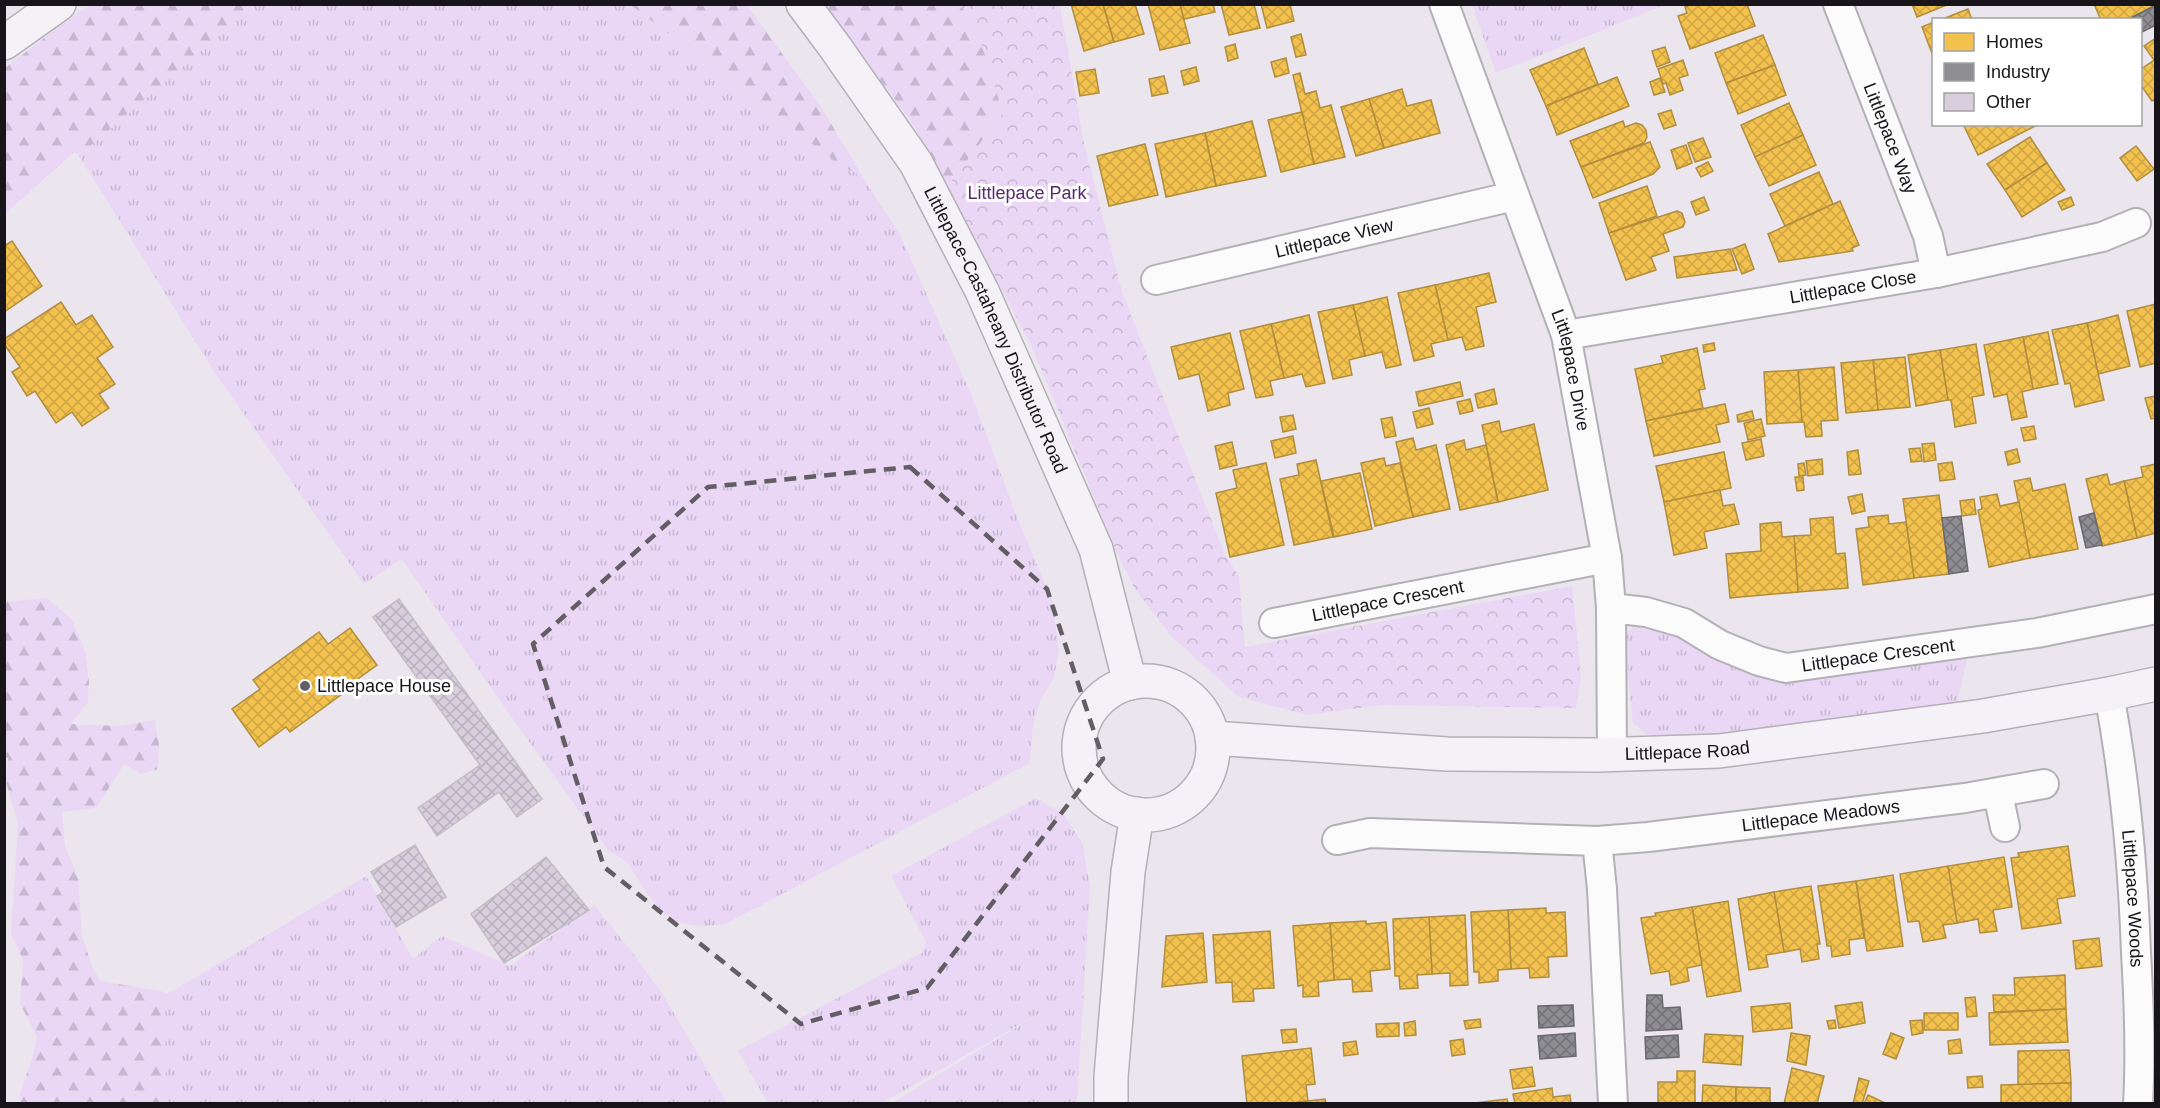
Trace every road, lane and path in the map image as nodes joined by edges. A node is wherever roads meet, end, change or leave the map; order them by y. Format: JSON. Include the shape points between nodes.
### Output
{"nodes":[{"id":1,"x":59,"y":4,"type":"edge"},
{"id":2,"x":803,"y":4,"type":"edge"},
{"id":3,"x":1444,"y":4,"type":"edge"},
{"id":4,"x":1839,"y":4,"type":"edge"},
{"id":5,"x":4,"y":43,"type":"edge"},
{"id":6,"x":1514,"y":196,"type":"junction"},
{"id":7,"x":2136,"y":223,"type":"dead end"},
{"id":8,"x":1936,"y":273,"type":"junction"},
{"id":9,"x":1156,"y":280,"type":"dead end"},
{"id":10,"x":1566,"y":335,"type":"junction"},
{"id":11,"x":1607,"y":558,"type":"junction"},
{"id":12,"x":1611,"y":608,"type":"junction"},
{"id":13,"x":2156,"y":609,"type":"edge"},
{"id":14,"x":1274,"y":623,"type":"dead end"},
{"id":15,"x":1130,"y":683,"type":"junction"},
{"id":16,"x":2156,"y":684,"type":"edge"},
{"id":17,"x":2109,"y":694,"type":"junction"},
{"id":18,"x":1212,"y":738,"type":"junction"},
{"id":19,"x":1612,"y":755,"type":"junction"},
{"id":20,"x":2044,"y":784,"type":"dead end"},
{"id":21,"x":1998,"y":794,"type":"junction"},
{"id":22,"x":1137,"y":814,"type":"junction"},
{"id":23,"x":2005,"y":826,"type":"dead end"},
{"id":24,"x":1337,"y":840,"type":"dead end"},
{"id":25,"x":1597,"y":841,"type":"junction"},
{"id":26,"x":1111,"y":1104,"type":"edge"},
{"id":27,"x":1613,"y":1104,"type":"edge"},
{"id":28,"x":2138,"y":1104,"type":"edge"}],
"edges":[{"from":1,"to":5,"type":"street"},
{"from":2,"to":15,"type":"street","name":"Littlepace-Castaheany Distributor Road","via":[[916,163],[982,291],[1096,549]]},
{"from":3,"to":6,"type":"street","name":"Littlepace Drive"},
{"from":4,"to":8,"type":"street","name":"Littlepace Way","via":[[1928,236]]},
{"from":6,"to":9,"type":"street","name":"Littlepace View"},
{"from":6,"to":10,"type":"street","name":"Littlepace Drive"},
{"from":7,"to":8,"type":"street","name":"Littlepace Close","via":[[2102,237]]},
{"from":8,"to":10,"type":"street","name":"Littlepace Close"},
{"from":10,"to":11,"type":"street","name":"Littlepace Drive"},
{"from":11,"to":12,"type":"street","name":"Littlepace Drive"},
{"from":11,"to":14,"type":"street","name":"Littlepace Crescent"},
{"from":12,"to":13,"type":"street","name":"Littlepace Crescent","via":[[1646,612],[1684,623],[1720,645],[1786,668],[2037,633]]},
{"from":12,"to":19,"type":"street","name":"Littlepace Drive"},
{"from":15,"to":18,"type":"street","via":[[1157,682],[1177,688],[1194,701],[1206,718]]},
{"from":15,"to":22,"type":"street","via":[[1099,700],[1086,718],[1080,738],[1080,759],[1099,796],[1117,808]]},
{"from":16,"to":17,"type":"street","name":"Littlepace Road"},
{"from":17,"to":19,"type":"street","name":"Littlepace Road","via":[[1983,716],[1719,751]]},
{"from":17,"to":28,"type":"street","name":"Littlepace Woods","via":[[2133,878]]},
{"from":18,"to":19,"type":"street","name":"Littlepace Road","via":[[1447,754]]},
{"from":18,"to":22,"type":"street","via":[[1212,759],[1206,778],[1194,795],[1158,814]]},
{"from":20,"to":21,"type":"street","name":"Littlepace Meadows"},
{"from":21,"to":23,"type":"street"},
{"from":21,"to":25,"type":"street","name":"Littlepace Meadows"},
{"from":22,"to":26,"type":"street","via":[[1128,872]]},
{"from":24,"to":25,"type":"street","name":"Littlepace Meadows","via":[[1370,833]]},
{"from":25,"to":27,"type":"street"}]}
